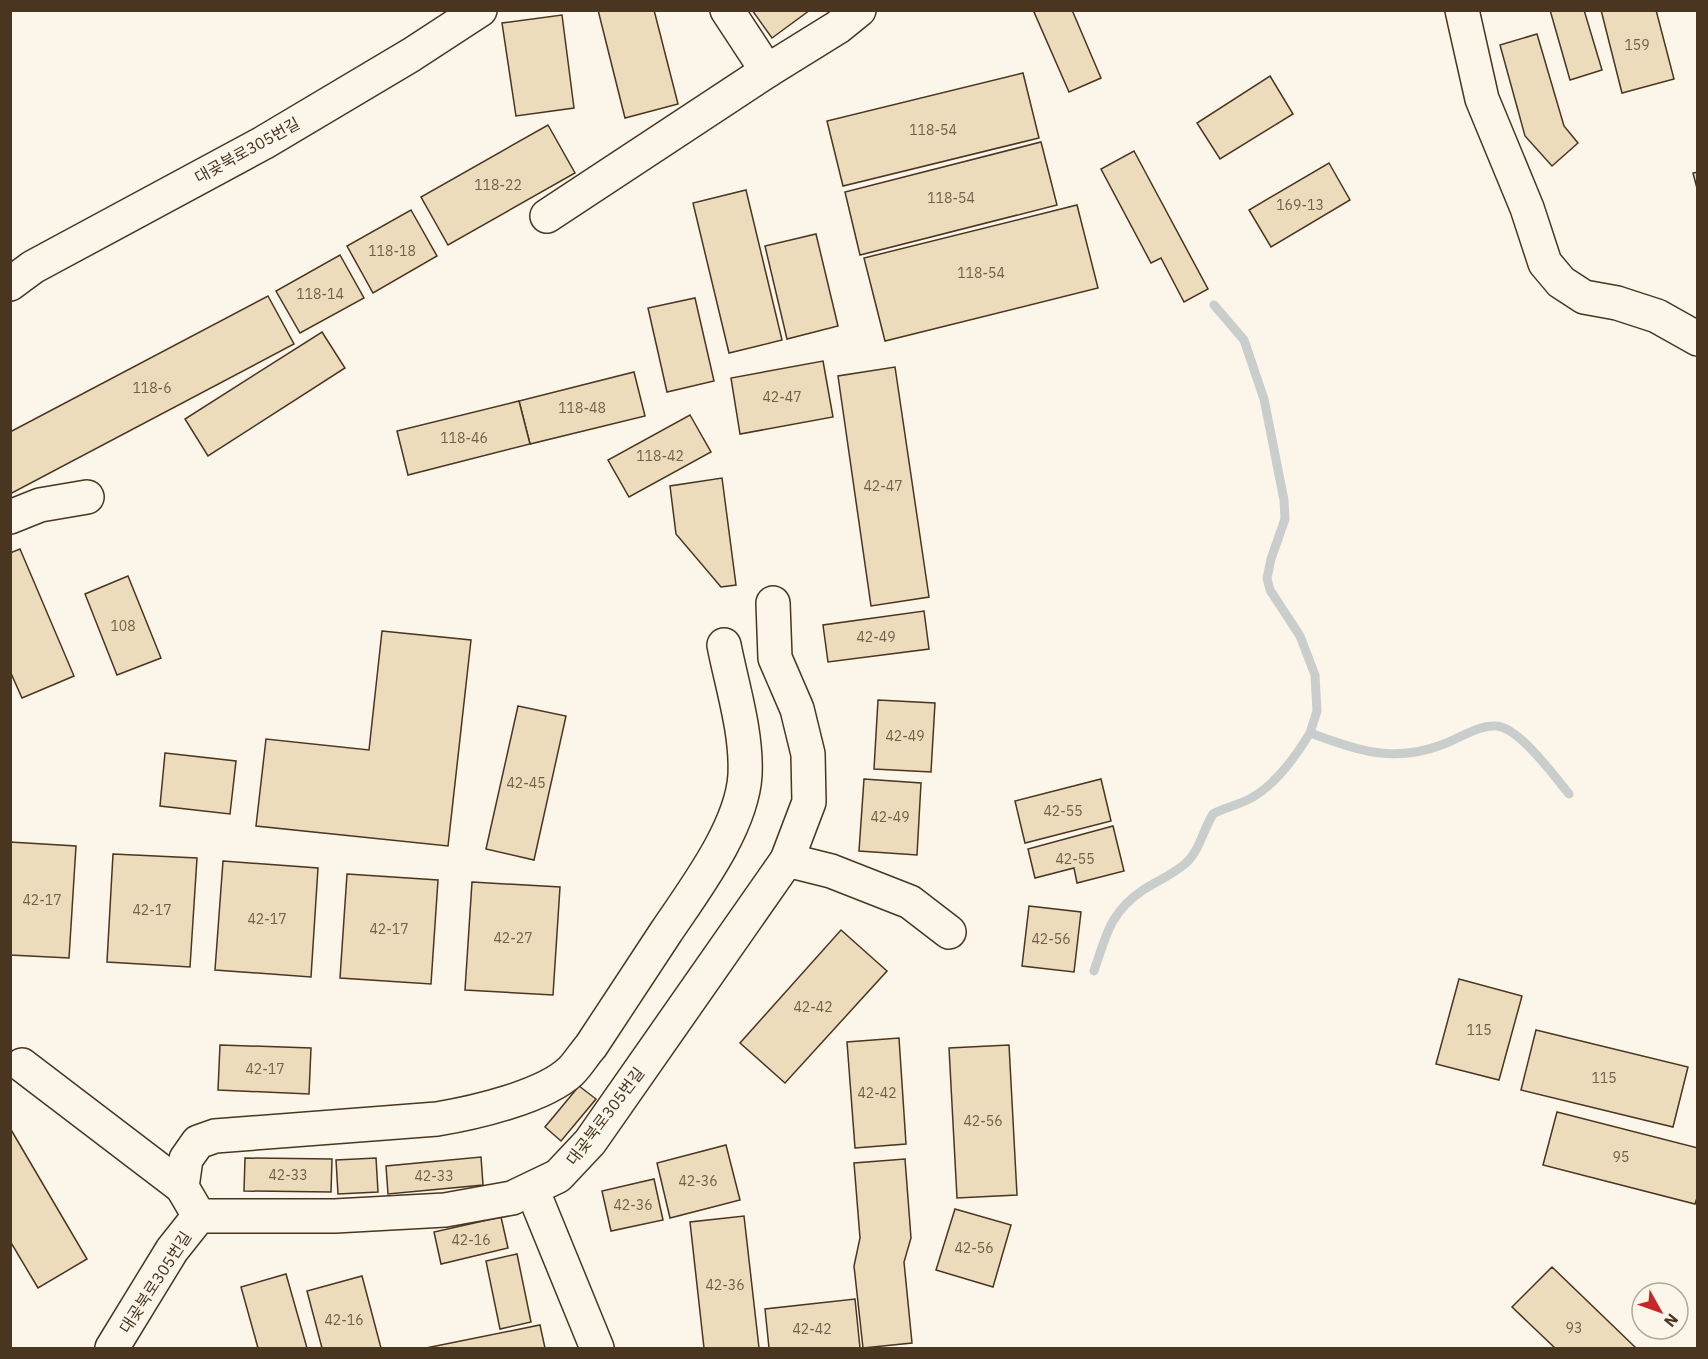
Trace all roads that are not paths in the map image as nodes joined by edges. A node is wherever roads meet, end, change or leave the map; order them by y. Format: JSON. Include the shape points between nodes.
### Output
{"nodes":[{"id":1,"x":480,"y":10,"type":"edge"},
{"id":2,"x":727,"y":10,"type":"edge"},
{"id":3,"x":859,"y":10,"type":"edge"},
{"id":4,"x":1462,"y":10,"type":"edge"},
{"id":5,"x":767,"y":71,"type":"junction"},
{"id":6,"x":547,"y":216,"type":"dead end"},
{"id":7,"x":10,"y":284,"type":"edge"},
{"id":8,"x":1698,"y":339,"type":"edge"},
{"id":9,"x":87,"y":497,"type":"dead end"},
{"id":10,"x":10,"y":517,"type":"edge"},
{"id":11,"x":773,"y":603,"type":"dead end"},
{"id":12,"x":724,"y":645,"type":"dead end"},
{"id":13,"x":787,"y":860,"type":"junction"},
{"id":14,"x":949,"y":932,"type":"dead end"},
{"id":15,"x":22,"y":1065,"type":"dead end"},
{"id":16,"x":182,"y":1187,"type":"junction"},
{"id":17,"x":532,"y":1189,"type":"junction"},
{"id":18,"x":199,"y":1216,"type":"junction"},
{"id":19,"x":112,"y":1348,"type":"edge"},
{"id":20,"x":597,"y":1348,"type":"edge"}],
"edges":[{"from":1,"to":7,"type":"lane","name":"대곶북로305번길","via":[[263,143],[33,267]]},
{"from":2,"to":5,"type":"lane"},
{"from":3,"to":5,"type":"lane"},
{"from":4,"to":8,"type":"lane","via":[[1482,99],[1545,263],[1561,282],[1584,297],[1657,316]]},
{"from":5,"to":6,"type":"lane"},
{"from":9,"to":10,"type":"lane","via":[[40,505]]},
{"from":11,"to":13,"type":"lane","name":"대곶북로305번길","via":[[775,658],[797,709],[808,754],[808,802]]},
{"from":12,"to":16,"type":"lane","via":[[745,754],[741,800],[703,876],[570,1072],[520,1097],[465,1114],[215,1136],[198,1143],[186,1159]]},
{"from":13,"to":14,"type":"lane","via":[[910,902]]},
{"from":13,"to":17,"type":"lane","name":"대곶북로305번길","via":[[590,1142],[558,1176]]},
{"from":15,"to":16,"type":"lane"},
{"from":16,"to":18,"type":"lane"},
{"from":17,"to":18,"type":"lane","name":"대곶북로305번길","via":[[512,1198],[445,1210],[335,1216]]},
{"from":17,"to":20,"type":"lane"},
{"from":18,"to":19,"type":"lane","name":"대곶북로305번길","via":[[172,1250]]}]}
